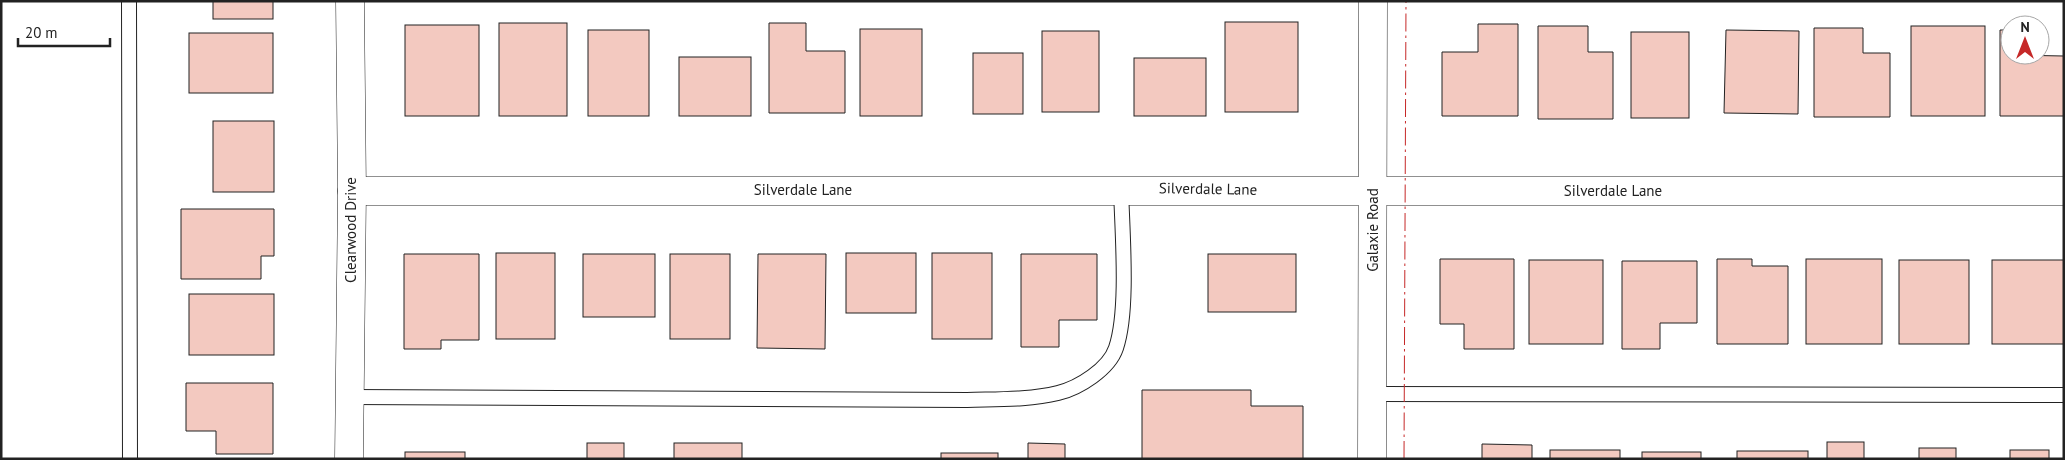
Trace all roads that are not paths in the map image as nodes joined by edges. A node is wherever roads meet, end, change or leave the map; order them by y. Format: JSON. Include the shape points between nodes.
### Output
{"nodes":[{"id":1,"x":129,"y":1,"type":"edge"},
{"id":2,"x":350,"y":1,"type":"edge"},
{"id":3,"x":1373,"y":1,"type":"edge"},
{"id":4,"x":1121,"y":188,"type":"junction"},
{"id":5,"x":352,"y":191,"type":"junction"},
{"id":6,"x":1373,"y":191,"type":"junction"},
{"id":7,"x":2064,"y":191,"type":"edge"},
{"id":8,"x":1373,"y":394,"type":"junction"},
{"id":9,"x":2064,"y":395,"type":"edge"},
{"id":10,"x":350,"y":397,"type":"junction"},
{"id":11,"x":130,"y":459,"type":"edge"},
{"id":12,"x":349,"y":459,"type":"edge"},
{"id":13,"x":1372,"y":459,"type":"edge"}],
"edges":[{"from":1,"to":11,"type":"lane"},
{"from":2,"to":5,"type":"street","name":"Clearwood Drive"},
{"from":3,"to":6,"type":"street","name":"Galaxie Road"},
{"from":4,"to":5,"type":"street","name":"Silverdale Lane"},
{"from":4,"to":6,"type":"street","name":"Silverdale Lane"},
{"from":4,"to":10,"type":"lane","via":[[1122,297],[1116,349],[1102,367],[1080,384],[1060,393],[967,400]]},
{"from":5,"to":10,"type":"street","name":"Clearwood Drive"},
{"from":6,"to":7,"type":"street","name":"Silverdale Lane"},
{"from":6,"to":8,"type":"street","name":"Galaxie Road"},
{"from":8,"to":9,"type":"lane"},
{"from":8,"to":13,"type":"street","name":"Galaxie Road"},
{"from":10,"to":12,"type":"street","name":"Clearwood Drive"}]}
